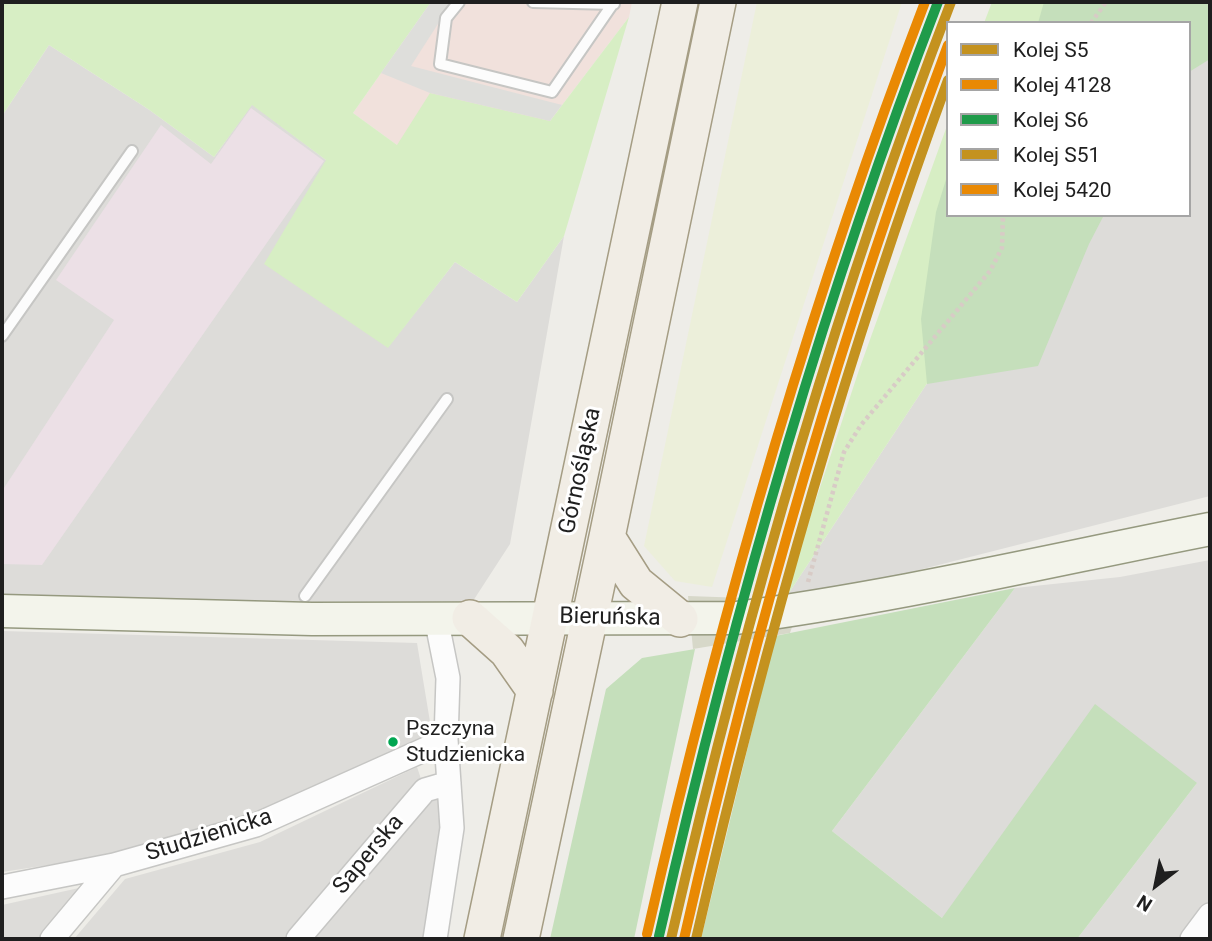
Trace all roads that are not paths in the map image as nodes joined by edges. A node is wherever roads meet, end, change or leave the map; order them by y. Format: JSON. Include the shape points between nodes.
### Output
{"nodes":[{"id":1,"x":460,"y":2,"type":"edge"},
{"id":2,"x":533,"y":2,"type":"edge"},
{"id":3,"x":680,"y":2,"type":"edge"},
{"id":4,"x":718,"y":2,"type":"edge"},
{"id":5,"x":614,"y":3,"type":"edge"},
{"id":6,"x":132,"y":150,"type":"dead end"},
{"id":7,"x":2,"y":336,"type":"edge"},
{"id":8,"x":447,"y":400,"type":"dead end"},
{"id":9,"x":1210,"y":529,"type":"edge"},
{"id":10,"x":607,"y":537,"type":"junction"},
{"id":11,"x":305,"y":596,"type":"dead end"},
{"id":12,"x":2,"y":611,"type":"edge"},
{"id":13,"x":436,"y":618,"type":"junction"},
{"id":14,"x":470,"y":618,"type":"junction"},
{"id":15,"x":551,"y":618,"type":"junction"},
{"id":16,"x":589,"y":618,"type":"junction"},
{"id":17,"x":680,"y":619,"type":"junction"},
{"id":18,"x":535,"y":691,"type":"junction"},
{"id":19,"x":446,"y":740,"type":"junction"},
{"id":20,"x":449,"y":783,"type":"junction"},
{"id":21,"x":114,"y":865,"type":"junction"},
{"id":22,"x":2,"y":887,"type":"edge"},
{"id":23,"x":1210,"y":915,"type":"edge"},
{"id":24,"x":52,"y":939,"type":"edge"},
{"id":25,"x":298,"y":939,"type":"edge"},
{"id":26,"x":435,"y":939,"type":"edge"},
{"id":27,"x":482,"y":939,"type":"edge"},
{"id":28,"x":521,"y":939,"type":"edge"},
{"id":29,"x":1192,"y":939,"type":"edge"}],
"edges":[{"from":1,"to":5,"type":"lane","via":[[446,19],[440,64],[552,92]]},
{"from":2,"to":5,"type":"lane"},
{"from":3,"to":15,"type":"main road","name":"Górnośląska"},
{"from":4,"to":10,"type":"main road","name":"Górnośląska"},
{"from":6,"to":7,"type":"lane"},
{"from":8,"to":11,"type":"lane"},
{"from":9,"to":17,"type":"street","name":"Bieruńska","via":[[800,609],[736,618]]},
{"from":10,"to":16,"type":"main road","name":"Górnośląska"},
{"from":10,"to":17,"type":"main road","via":[[636,583]]},
{"from":12,"to":13,"type":"street","name":"Bieruńska"},
{"from":13,"to":14,"type":"street","name":"Bieruńska"},
{"from":13,"to":19,"type":"street","via":[[448,678]]},
{"from":14,"to":15,"type":"street","name":"Bieruńska"},
{"from":14,"to":18,"type":"main road","via":[[507,651]]},
{"from":15,"to":16,"type":"street","name":"Bieruńska"},
{"from":15,"to":18,"type":"main road","name":"Górnośląska"},
{"from":16,"to":17,"type":"street","name":"Bieruńska"},
{"from":16,"to":28,"type":"main road","name":"Górnośląska"},
{"from":18,"to":27,"type":"main road","name":"Górnośląska"},
{"from":19,"to":20,"type":"street"},
{"from":19,"to":21,"type":"street","name":"Studzienicka","via":[[256,825]]},
{"from":20,"to":25,"type":"street","name":"Saperska","via":[[425,790]]},
{"from":20,"to":26,"type":"street","via":[[452,828]]},
{"from":21,"to":22,"type":"street","name":"Studzienicka"},
{"from":21,"to":24,"type":"street"},
{"from":23,"to":29,"type":"street"}]}
